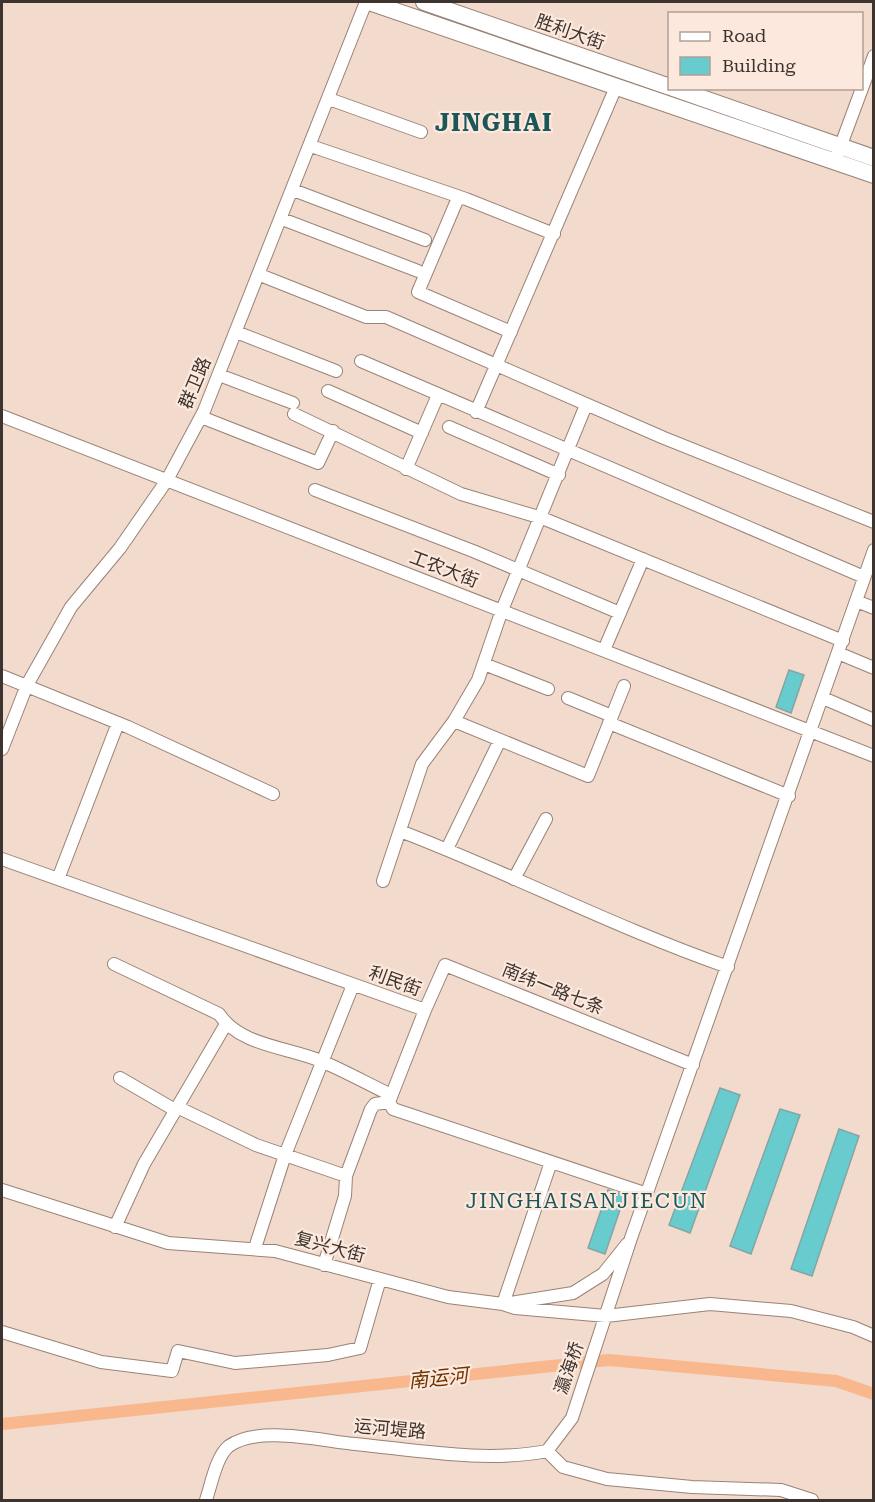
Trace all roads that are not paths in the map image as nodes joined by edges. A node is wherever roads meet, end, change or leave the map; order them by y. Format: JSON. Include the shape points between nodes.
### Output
{"nodes":[{"id":1,"x":368,"y":2,"type":"edge"},
{"id":2,"x":424,"y":2,"type":"edge"},
{"id":3,"x":873,"y":56,"type":"edge"},
{"id":4,"x":863,"y":84,"type":"edge"},
{"id":5,"x":616,"y":87,"type":"junction"},
{"id":6,"x":668,"y":87,"type":"edge"},
{"id":7,"x":676,"y":90,"type":"edge"},
{"id":8,"x":861,"y":90,"type":"edge"},
{"id":9,"x":329,"y":99,"type":"junction"},
{"id":10,"x":421,"y":132,"type":"dead end"},
{"id":11,"x":311,"y":146,"type":"junction"},
{"id":12,"x":838,"y":155,"type":"junction"},
{"id":13,"x":873,"y":158,"type":"edge"},
{"id":14,"x":873,"y":175,"type":"edge"},
{"id":15,"x":293,"y":190,"type":"junction"},
{"id":16,"x":458,"y":198,"type":"junction"},
{"id":17,"x":282,"y":219,"type":"junction"},
{"id":18,"x":554,"y":234,"type":"junction"},
{"id":19,"x":425,"y":240,"type":"dead end"},
{"id":20,"x":418,"y":271,"type":"dead end"},
{"id":21,"x":260,"y":275,"type":"junction"},
{"id":22,"x":237,"y":332,"type":"junction"},
{"id":23,"x":511,"y":332,"type":"junction"},
{"id":24,"x":361,"y":362,"type":"dead end"},
{"id":25,"x":496,"y":366,"type":"junction"},
{"id":26,"x":336,"y":371,"type":"dead end"},
{"id":27,"x":219,"y":375,"type":"junction"},
{"id":28,"x":328,"y":391,"type":"dead end"},
{"id":29,"x":438,"y":395,"type":"junction"},
{"id":30,"x":586,"y":405,"type":"junction"},
{"id":31,"x":476,"y":412,"type":"junction"},
{"id":32,"x":2,"y":416,"type":"edge"},
{"id":33,"x":201,"y":417,"type":"junction"},
{"id":34,"x":448,"y":427,"type":"dead end"},
{"id":35,"x":333,"y":431,"type":"junction"},
{"id":36,"x":422,"y":433,"type":"junction"},
{"id":37,"x":566,"y":451,"type":"junction"},
{"id":38,"x":406,"y":469,"type":"junction"},
{"id":39,"x":560,"y":475,"type":"junction"},
{"id":40,"x":167,"y":480,"type":"junction"},
{"id":41,"x":315,"y":490,"type":"dead end"},
{"id":42,"x":542,"y":518,"type":"junction"},
{"id":43,"x":873,"y":522,"type":"edge"},
{"id":44,"x":873,"y":550,"type":"edge"},
{"id":45,"x":643,"y":559,"type":"junction"},
{"id":46,"x":519,"y":571,"type":"junction"},
{"id":47,"x":864,"y":577,"type":"junction"},
{"id":48,"x":856,"y":601,"type":"junction"},
{"id":49,"x":873,"y":608,"type":"edge"},
{"id":50,"x":502,"y":610,"type":"junction"},
{"id":51,"x":620,"y":613,"type":"junction"},
{"id":52,"x":841,"y":647,"type":"junction"},
{"id":53,"x":604,"y":650,"type":"junction"},
{"id":54,"x":484,"y":664,"type":"junction"},
{"id":55,"x":873,"y":668,"type":"edge"},
{"id":56,"x":2,"y":676,"type":"edge"},
{"id":57,"x":27,"y":686,"type":"junction"},
{"id":58,"x":624,"y":686,"type":"dead end"},
{"id":59,"x":548,"y":689,"type":"dead end"},
{"id":60,"x":568,"y":698,"type":"dead end"},
{"id":61,"x":823,"y":698,"type":"junction"},
{"id":62,"x":610,"y":720,"type":"junction"},
{"id":63,"x":873,"y":720,"type":"edge"},
{"id":64,"x":454,"y":721,"type":"junction"},
{"id":65,"x":118,"y":723,"type":"junction"},
{"id":66,"x":812,"y":732,"type":"junction"},
{"id":67,"x":500,"y":740,"type":"junction"},
{"id":68,"x":2,"y":749,"type":"edge"},
{"id":69,"x":873,"y":756,"type":"edge"},
{"id":70,"x":273,"y":794,"type":"dead end"},
{"id":71,"x":789,"y":796,"type":"junction"},
{"id":72,"x":546,"y":819,"type":"dead end"},
{"id":73,"x":400,"y":831,"type":"junction"},
{"id":74,"x":447,"y":849,"type":"junction"},
{"id":75,"x":2,"y":859,"type":"edge"},
{"id":76,"x":58,"y":879,"type":"junction"},
{"id":77,"x":514,"y":879,"type":"junction"},
{"id":78,"x":383,"y":881,"type":"dead end"},
{"id":79,"x":114,"y":964,"type":"dead end"},
{"id":80,"x":728,"y":967,"type":"junction"},
{"id":81,"x":353,"y":985,"type":"junction"},
{"id":82,"x":425,"y":1010,"type":"junction"},
{"id":83,"x":226,"y":1024,"type":"junction"},
{"id":84,"x":321,"y":1061,"type":"junction"},
{"id":85,"x":693,"y":1065,"type":"junction"},
{"id":86,"x":120,"y":1078,"type":"dead end"},
{"id":87,"x":390,"y":1098,"type":"junction"},
{"id":88,"x":176,"y":1109,"type":"junction"},
{"id":89,"x":285,"y":1155,"type":"junction"},
{"id":90,"x":551,"y":1162,"type":"junction"},
{"id":91,"x":346,"y":1176,"type":"junction"},
{"id":92,"x":2,"y":1190,"type":"edge"},
{"id":93,"x":646,"y":1194,"type":"junction"},
{"id":94,"x":115,"y":1227,"type":"junction"},
{"id":95,"x":631,"y":1238,"type":"junction"},
{"id":96,"x":255,"y":1248,"type":"junction"},
{"id":97,"x":324,"y":1265,"type":"junction"},
{"id":98,"x":380,"y":1279,"type":"junction"},
{"id":99,"x":503,"y":1304,"type":"junction"},
{"id":100,"x":606,"y":1316,"type":"junction"},
{"id":101,"x":2,"y":1332,"type":"edge"},
{"id":102,"x":873,"y":1336,"type":"edge"},
{"id":103,"x":546,"y":1451,"type":"junction"},
{"id":104,"x":206,"y":1500,"type":"edge"},
{"id":105,"x":812,"y":1500,"type":"edge"}],
"edges":[{"from":1,"to":5,"type":"main road"},
{"from":1,"to":9,"type":"street","name":"群卫路"},
{"from":2,"to":6,"type":"main road","name":"胜利大街"},
{"from":3,"to":4,"type":"street"},
{"from":5,"to":12,"type":"main road"},
{"from":5,"to":18,"type":"street"},
{"from":7,"to":12,"type":"main road","name":"胜利大街"},
{"from":8,"to":12,"type":"street"},
{"from":9,"to":10,"type":"street"},
{"from":9,"to":11,"type":"street","name":"群卫路"},
{"from":11,"to":15,"type":"street","name":"群卫路"},
{"from":11,"to":16,"type":"street"},
{"from":12,"to":13,"type":"main road","name":"胜利大街"},
{"from":12,"to":14,"type":"main road"},
{"from":15,"to":17,"type":"street","name":"群卫路"},
{"from":15,"to":19,"type":"street"},
{"from":16,"to":18,"type":"street"},
{"from":16,"to":23,"type":"street","via":[[418,292]]},
{"from":17,"to":20,"type":"street"},
{"from":17,"to":21,"type":"street","name":"群卫路"},
{"from":18,"to":23,"type":"street"},
{"from":21,"to":22,"type":"street","name":"群卫路"},
{"from":21,"to":25,"type":"street","via":[[366,317],[386,317]]},
{"from":22,"to":26,"type":"street"},
{"from":22,"to":27,"type":"street","name":"群卫路"},
{"from":23,"to":25,"type":"street"},
{"from":24,"to":29,"type":"street"},
{"from":25,"to":30,"type":"street"},
{"from":25,"to":31,"type":"street"},
{"from":27,"to":33,"type":"street","name":"群卫路"},
{"from":27,"to":35,"type":"street"},
{"from":28,"to":36,"type":"street"},
{"from":29,"to":31,"type":"street"},
{"from":29,"to":36,"type":"street"},
{"from":30,"to":37,"type":"street"},
{"from":30,"to":43,"type":"street"},
{"from":31,"to":37,"type":"street"},
{"from":32,"to":40,"type":"street","name":"工农大街"},
{"from":33,"to":35,"type":"street","via":[[318,463]]},
{"from":33,"to":40,"type":"street","name":"群卫路"},
{"from":34,"to":39,"type":"street"},
{"from":35,"to":38,"type":"street"},
{"from":36,"to":38,"type":"street"},
{"from":37,"to":39,"type":"street"},
{"from":37,"to":47,"type":"street","via":[[622,471]]},
{"from":38,"to":42,"type":"street","via":[[461,494]]},
{"from":39,"to":42,"type":"street"},
{"from":40,"to":50,"type":"street","name":"工农大街"},
{"from":40,"to":57,"type":"street","name":"群卫路","via":[[120,548],[71,607]]},
{"from":41,"to":46,"type":"street"},
{"from":42,"to":45,"type":"street"},
{"from":42,"to":46,"type":"street"},
{"from":44,"to":47,"type":"street","name":"瀛海桥"},
{"from":45,"to":51,"type":"street"},
{"from":45,"to":52,"type":"street"},
{"from":46,"to":50,"type":"street"},
{"from":46,"to":51,"type":"street"},
{"from":47,"to":48,"type":"street","name":"瀛海桥"},
{"from":48,"to":49,"type":"street"},
{"from":48,"to":52,"type":"street","name":"瀛海桥"},
{"from":50,"to":53,"type":"street","name":"工农大街"},
{"from":50,"to":54,"type":"street"},
{"from":51,"to":53,"type":"street"},
{"from":52,"to":55,"type":"street"},
{"from":52,"to":61,"type":"street","name":"瀛海桥"},
{"from":53,"to":66,"type":"street","name":"工农大街"},
{"from":54,"to":59,"type":"street"},
{"from":54,"to":64,"type":"street"},
{"from":56,"to":57,"type":"street"},
{"from":57,"to":65,"type":"street"},
{"from":57,"to":68,"type":"street","name":"群卫路"},
{"from":58,"to":62,"type":"street"},
{"from":60,"to":62,"type":"street"},
{"from":61,"to":63,"type":"street"},
{"from":61,"to":66,"type":"street","name":"瀛海桥"},
{"from":62,"to":67,"type":"street","via":[[588,776]]},
{"from":62,"to":71,"type":"street"},
{"from":64,"to":67,"type":"street"},
{"from":64,"to":73,"type":"street","via":[[422,764]]},
{"from":65,"to":70,"type":"street"},
{"from":65,"to":76,"type":"street"},
{"from":66,"to":69,"type":"street","name":"工农大街"},
{"from":66,"to":71,"type":"street","name":"瀛海桥"},
{"from":67,"to":74,"type":"street"},
{"from":71,"to":80,"type":"street","name":"瀛海桥"},
{"from":72,"to":77,"type":"street"},
{"from":73,"to":74,"type":"street"},
{"from":73,"to":78,"type":"street"},
{"from":74,"to":77,"type":"street"},
{"from":75,"to":76,"type":"street","name":"利民街"},
{"from":76,"to":81,"type":"street","name":"利民街"},
{"from":77,"to":80,"type":"street","via":[[661,944]]},
{"from":79,"to":83,"type":"street","via":[[219,1014]]},
{"from":80,"to":85,"type":"street","name":"瀛海桥"},
{"from":81,"to":82,"type":"street","name":"利民街"},
{"from":81,"to":84,"type":"street"},
{"from":82,"to":85,"type":"street","name":"南纬一路七条","via":[[445,965]]},
{"from":82,"to":87,"type":"street","name":"利民街"},
{"from":83,"to":84,"type":"street","via":[[270,1047]]},
{"from":83,"to":88,"type":"street"},
{"from":84,"to":87,"type":"street"},
{"from":84,"to":89,"type":"street"},
{"from":85,"to":93,"type":"street","name":"瀛海桥"},
{"from":86,"to":88,"type":"street"},
{"from":87,"to":90,"type":"street","via":[[393,1110]]},
{"from":87,"to":91,"type":"street","via":[[371,1109]]},
{"from":88,"to":89,"type":"street"},
{"from":88,"to":94,"type":"street","via":[[144,1164]]},
{"from":89,"to":91,"type":"street"},
{"from":89,"to":96,"type":"street"},
{"from":90,"to":93,"type":"street"},
{"from":90,"to":99,"type":"street"},
{"from":91,"to":97,"type":"street","via":[[345,1196]]},
{"from":92,"to":94,"type":"street","name":"复兴大街"},
{"from":93,"to":95,"type":"street","name":"瀛海桥"},
{"from":94,"to":96,"type":"street","name":"复兴大街","via":[[168,1243]]},
{"from":95,"to":99,"type":"street","name":"复兴大街","via":[[603,1274],[573,1293]]},
{"from":95,"to":100,"type":"street","name":"瀛海桥"},
{"from":96,"to":97,"type":"street","name":"复兴大街"},
{"from":97,"to":98,"type":"street","name":"复兴大街"},
{"from":98,"to":99,"type":"street","name":"复兴大街","via":[[448,1297]]},
{"from":98,"to":101,"type":"street","via":[[360,1348],[328,1355],[235,1363],[178,1351],[172,1371],[101,1362]]},
{"from":99,"to":100,"type":"street"},
{"from":100,"to":102,"type":"street","via":[[710,1304],[791,1311]]},
{"from":100,"to":103,"type":"street","name":"瀛海桥","via":[[572,1418]]},
{"from":103,"to":104,"type":"street","name":"运河堤路","via":[[524,1455],[448,1452],[267,1436],[231,1444],[224,1451]]},
{"from":103,"to":105,"type":"street","via":[[563,1467],[607,1479],[781,1490]]}]}
